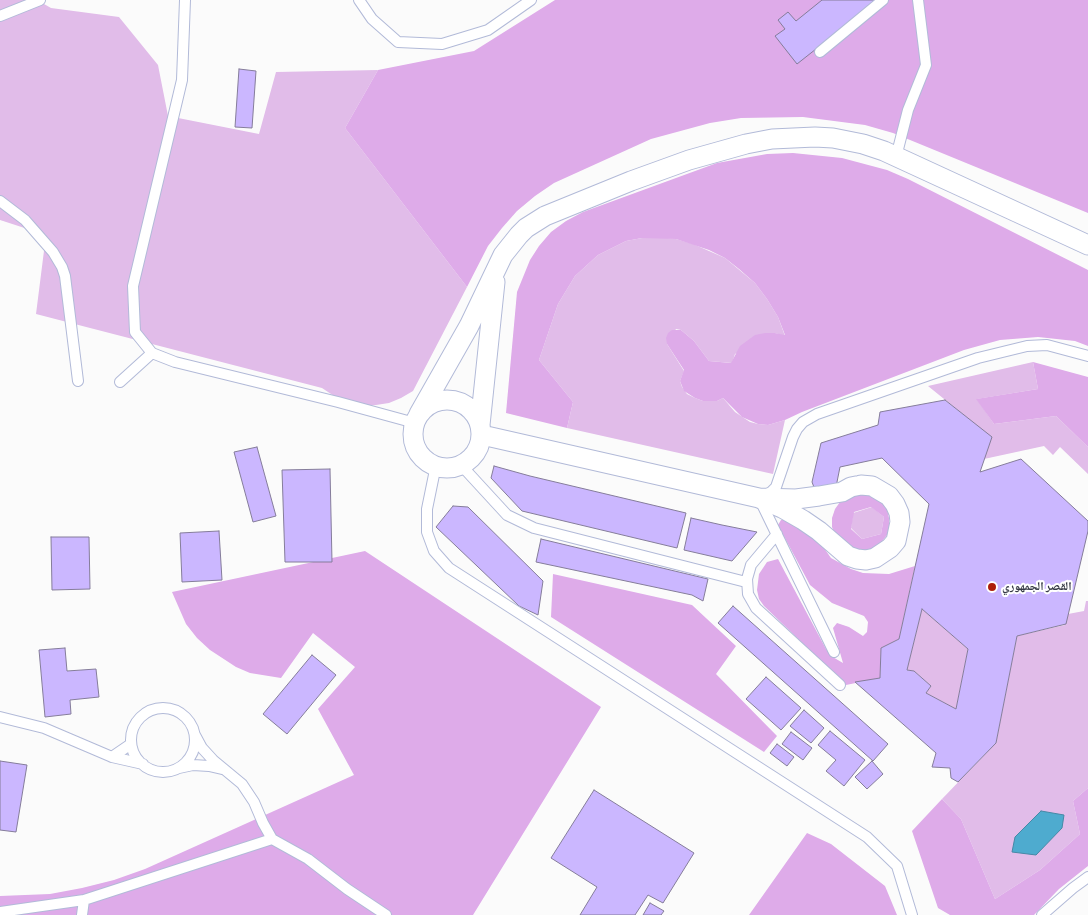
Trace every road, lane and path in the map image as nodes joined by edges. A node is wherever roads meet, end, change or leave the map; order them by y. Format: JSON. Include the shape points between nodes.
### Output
{"nodes":[{"id":1,"x":40,"y":0,"type":"edge"},
{"id":2,"x":185,"y":0,"type":"edge"},
{"id":3,"x":359,"y":0,"type":"edge"},
{"id":4,"x":531,"y":0,"type":"edge"},
{"id":5,"x":883,"y":0,"type":"edge"},
{"id":6,"x":918,"y":0,"type":"edge"},
{"id":7,"x":0,"y":16,"type":"edge"},
{"id":8,"x":820,"y":52,"type":"dead end"},
{"id":9,"x":896,"y":157,"type":"junction"},
{"id":10,"x":0,"y":201,"type":"edge"},
{"id":11,"x":1088,"y":245,"type":"edge"},
{"id":12,"x":496,"y":269,"type":"junction"},
{"id":13,"x":152,"y":353,"type":"junction"},
{"id":14,"x":1088,"y":356,"type":"edge"},
{"id":15,"x":78,"y":381,"type":"dead end"},
{"id":16,"x":120,"y":382,"type":"dead end"},
{"id":17,"x":417,"y":419,"type":"junction"},
{"id":18,"x":481,"y":430,"type":"junction"},
{"id":19,"x":460,"y":465,"type":"junction"},
{"id":20,"x":436,"y":466,"type":"junction"},
{"id":21,"x":759,"y":498,"type":"junction"},
{"id":22,"x":777,"y":534,"type":"junction"},
{"id":23,"x":746,"y":582,"type":"junction"},
{"id":24,"x":834,"y":652,"type":"dead end"},
{"id":25,"x":840,"y":686,"type":"dead end"},
{"id":26,"x":0,"y":717,"type":"edge"},
{"id":27,"x":194,"y":734,"type":"junction"},
{"id":28,"x":131,"y":744,"type":"junction"},
{"id":29,"x":112,"y":757,"type":"junction"},
{"id":30,"x":143,"y":764,"type":"junction"},
{"id":31,"x":177,"y":768,"type":"junction"},
{"id":32,"x":225,"y":770,"type":"junction"},
{"id":33,"x":272,"y":839,"type":"junction"},
{"id":34,"x":1088,"y":877,"type":"edge"},
{"id":35,"x":84,"y":900,"type":"junction"},
{"id":36,"x":0,"y":912,"type":"edge"},
{"id":37,"x":82,"y":915,"type":"edge"},
{"id":38,"x":386,"y":915,"type":"edge"},
{"id":39,"x":912,"y":915,"type":"edge"},
{"id":40,"x":1042,"y":915,"type":"edge"}],
"edges":[{"from":1,"to":7,"type":"lane"},
{"from":2,"to":13,"type":"lane","via":[[182,80],[133,286],[135,332]]},
{"from":3,"to":4,"type":"lane","via":[[372,18],[398,42],[442,44],[488,30]]},
{"from":5,"to":8,"type":"lane"},
{"from":6,"to":9,"type":"lane","via":[[926,65],[908,110]]},
{"from":9,"to":11,"type":"street"},
{"from":9,"to":12,"type":"street","via":[[863,144],[815,137],[772,139],[718,151],[631,181],[540,219],[518,235]]},
{"from":10,"to":15,"type":"lane","via":[[25,220],[62,267]]},
{"from":12,"to":17,"type":"street","via":[[469,326]]},
{"from":12,"to":18,"type":"street"},
{"from":13,"to":16,"type":"lane"},
{"from":13,"to":17,"type":"lane","via":[[175,362]]},
{"from":14,"to":21,"type":"lane","via":[[1047,345],[1027,346],[978,358],[817,414],[803,422],[793,437],[776,487]]},
{"from":17,"to":18,"type":"street","via":[[434,402],[453,400],[470,408],[477,416]]},
{"from":17,"to":20,"type":"street","via":[[413,437],[418,451]]},
{"from":18,"to":19,"type":"street","via":[[476,453]]},
{"from":18,"to":21,"type":"street"},
{"from":19,"to":20,"type":"street","via":[[451,468]]},
{"from":19,"to":23,"type":"lane","via":[[507,515],[534,528]]},
{"from":20,"to":39,"type":"lane","via":[[427,509],[427,532],[434,550],[449,568],[867,836],[898,866]]},
{"from":21,"to":21,"type":"street","via":[[803,520],[848,556],[857,559],[866,560],[884,554],[898,532],[900,522],[895,504],[889,496],[872,486],[861,485],[819,496]]},
{"from":21,"to":22,"type":"lane"},
{"from":22,"to":23,"type":"lane","via":[[751,565]]},
{"from":22,"to":24,"type":"lane"},
{"from":23,"to":25,"type":"lane","via":[[756,608]]},
{"from":26,"to":29,"type":"lane","via":[[44,728]]},
{"from":27,"to":28,"type":"lane","via":[[185,716],[176,710],[157,708],[140,718],[134,726]]},
{"from":27,"to":31,"type":"lane","via":[[191,754]]},
{"from":27,"to":32,"type":"lane","via":[[202,748]]},
{"from":28,"to":29,"type":"lane"},
{"from":28,"to":30,"type":"lane"},
{"from":29,"to":30,"type":"lane"},
{"from":30,"to":31,"type":"lane","via":[[153,770]]},
{"from":31,"to":32,"type":"lane","via":[[193,765]]},
{"from":32,"to":33,"type":"lane","via":[[242,784]]},
{"from":33,"to":35,"type":"lane"},
{"from":33,"to":38,"type":"lane","via":[[308,859]]},
{"from":34,"to":40,"type":"lane"},
{"from":35,"to":36,"type":"lane"},
{"from":35,"to":37,"type":"lane"}]}
